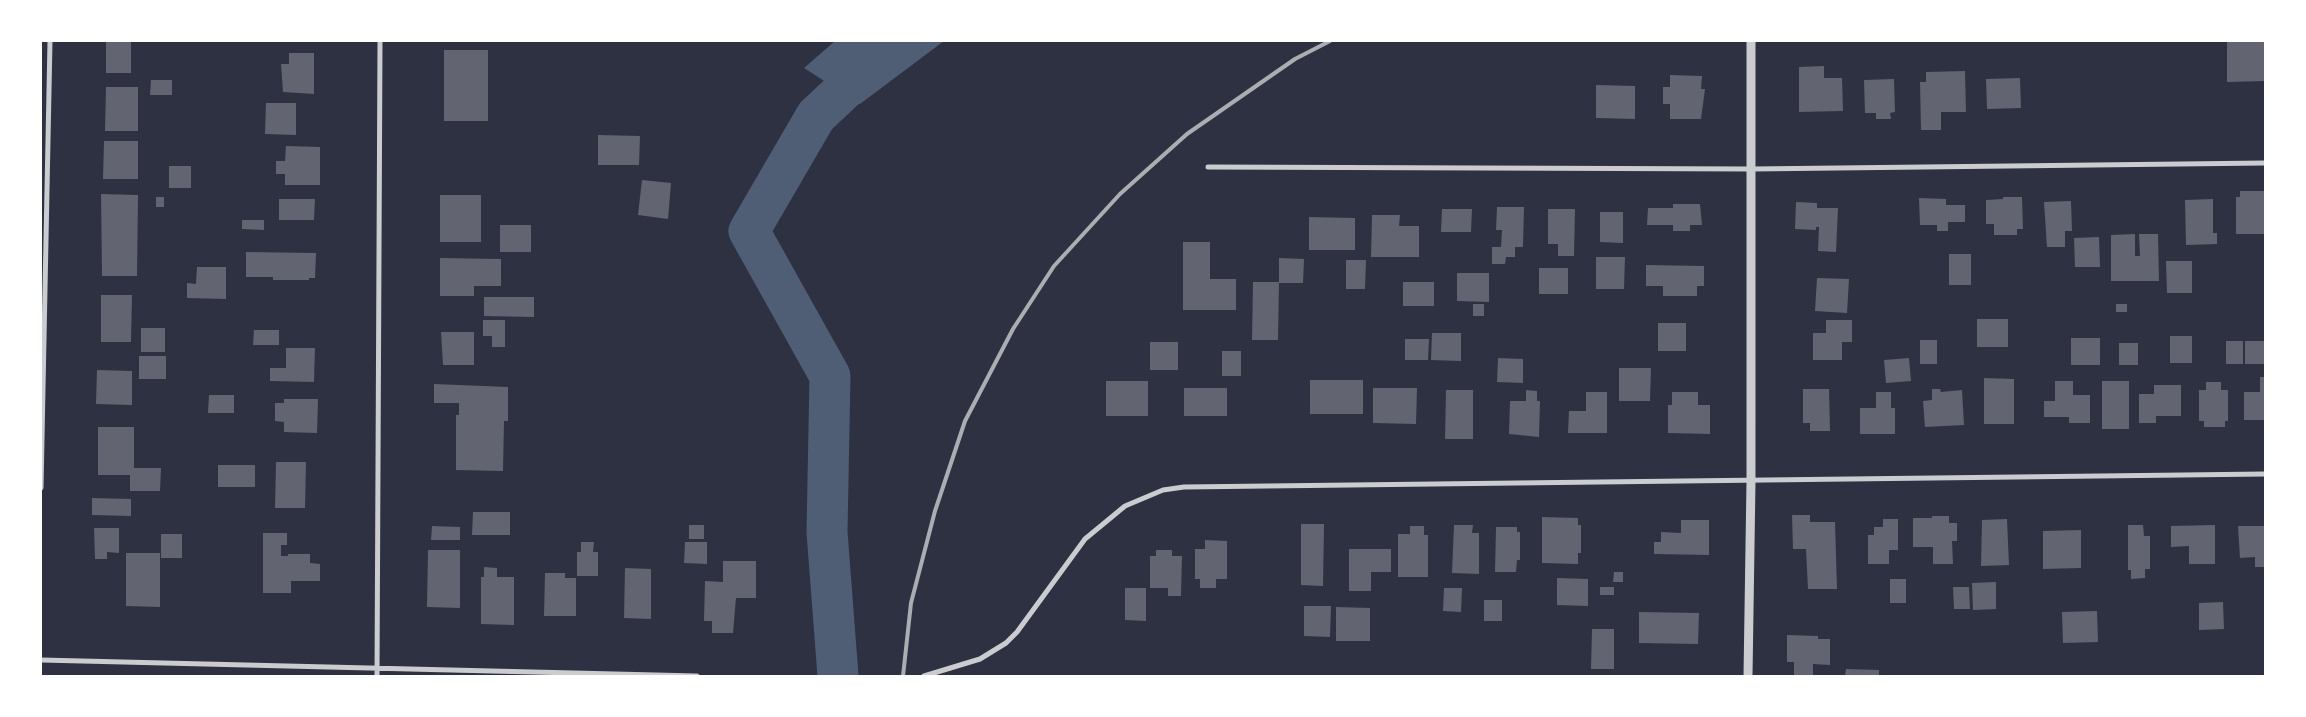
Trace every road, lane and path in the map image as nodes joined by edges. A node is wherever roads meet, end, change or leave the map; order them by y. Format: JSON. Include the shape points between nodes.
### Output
{"nodes":[{"id":1,"x":50,"y":41,"type":"edge"},
{"id":2,"x":380,"y":41,"type":"edge"},
{"id":3,"x":1751,"y":41,"type":"edge"},
{"id":4,"x":2265,"y":164,"type":"edge"},
{"id":5,"x":1208,"y":167,"type":"dead end"},
{"id":6,"x":1752,"y":169,"type":"junction"},
{"id":7,"x":2265,"y":474,"type":"edge"},
{"id":8,"x":1751,"y":481,"type":"junction"},
{"id":9,"x":41,"y":488,"type":"edge"},
{"id":10,"x":41,"y":660,"type":"edge"},
{"id":11,"x":377,"y":668,"type":"junction"},
{"id":12,"x":377,"y":676,"type":"edge"},
{"id":13,"x":697,"y":676,"type":"edge"},
{"id":14,"x":924,"y":676,"type":"edge"},
{"id":15,"x":1748,"y":676,"type":"edge"}],
"edges":[{"from":1,"to":9,"type":"street"},
{"from":2,"to":11,"type":"street"},
{"from":3,"to":6,"type":"street"},
{"from":4,"to":6,"type":"street"},
{"from":5,"to":6,"type":"street"},
{"from":6,"to":8,"type":"street"},
{"from":7,"to":8,"type":"street"},
{"from":8,"to":14,"type":"street","via":[[1184,487],[1163,490],[1125,506],[1085,539],[1006,643],[980,659]]},
{"from":8,"to":15,"type":"street"},
{"from":10,"to":11,"type":"street"},
{"from":11,"to":12,"type":"street"},
{"from":11,"to":13,"type":"street"}]}
